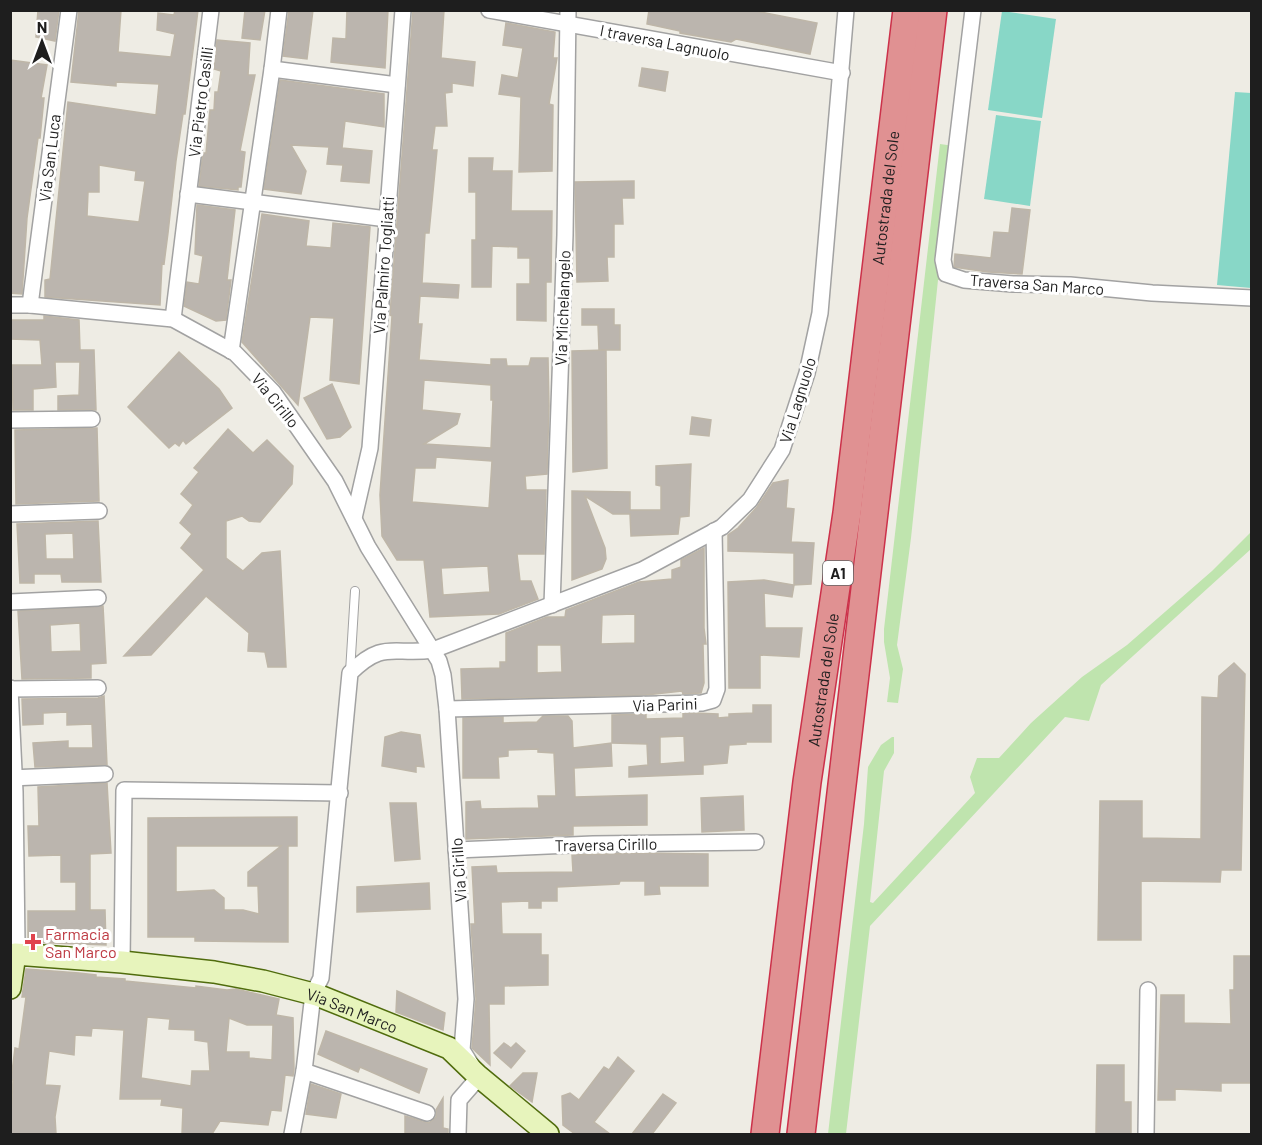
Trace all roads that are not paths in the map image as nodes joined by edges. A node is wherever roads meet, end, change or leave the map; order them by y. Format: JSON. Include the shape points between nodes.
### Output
{"nodes":[{"id":1,"x":69,"y":10,"type":"edge"},
{"id":2,"x":211,"y":10,"type":"edge"},
{"id":3,"x":279,"y":10,"type":"edge"},
{"id":4,"x":403,"y":10,"type":"edge"},
{"id":5,"x":489,"y":10,"type":"edge"},
{"id":6,"x":846,"y":10,"type":"edge"},
{"id":7,"x":907,"y":10,"type":"edge"},
{"id":8,"x":933,"y":10,"type":"edge"},
{"id":9,"x":973,"y":10,"type":"edge"},
{"id":10,"x":567,"y":17,"type":"edge"},
{"id":11,"x":272,"y":69,"type":"junction"},
{"id":12,"x":842,"y":74,"type":"junction"},
{"id":13,"x":397,"y":85,"type":"junction"},
{"id":14,"x":188,"y":194,"type":"junction"},
{"id":15,"x":253,"y":203,"type":"junction"},
{"id":16,"x":387,"y":219,"type":"junction"},
{"id":17,"x":1251,"y":298,"type":"edge"},
{"id":18,"x":10,"y":305,"type":"edge"},
{"id":19,"x":30,"y":305,"type":"junction"},
{"id":20,"x":173,"y":319,"type":"junction"},
{"id":21,"x":231,"y":351,"type":"junction"},
{"id":22,"x":92,"y":419,"type":"dead end"},
{"id":23,"x":10,"y":420,"type":"edge"},
{"id":24,"x":99,"y":511,"type":"dead end"},
{"id":25,"x":10,"y":514,"type":"edge"},
{"id":26,"x":354,"y":518,"type":"junction"},
{"id":27,"x":714,"y":531,"type":"junction"},
{"id":28,"x":355,"y":591,"type":"dead end"},
{"id":29,"x":98,"y":598,"type":"dead end"},
{"id":30,"x":10,"y":602,"type":"edge"},
{"id":31,"x":552,"y":605,"type":"junction"},
{"id":32,"x":433,"y":650,"type":"junction"},
{"id":33,"x":350,"y":673,"type":"junction"},
{"id":34,"x":11,"y":688,"type":"edge"},
{"id":35,"x":98,"y":688,"type":"dead end"},
{"id":36,"x":447,"y":709,"type":"junction"},
{"id":37,"x":105,"y":774,"type":"dead end"},
{"id":38,"x":12,"y":778,"type":"edge"},
{"id":39,"x":340,"y":794,"type":"junction"},
{"id":40,"x":756,"y":842,"type":"dead end"},
{"id":41,"x":456,"y":850,"type":"junction"},
{"id":42,"x":14,"y":879,"type":"edge"},
{"id":43,"x":13,"y":954,"type":"edge"},
{"id":44,"x":122,"y":962,"type":"junction"},
{"id":45,"x":10,"y":988,"type":"edge"},
{"id":46,"x":1148,"y":990,"type":"dead end"},
{"id":47,"x":313,"y":994,"type":"junction"},
{"id":48,"x":304,"y":1071,"type":"junction"},
{"id":49,"x":476,"y":1081,"type":"junction"},
{"id":50,"x":427,"y":1113,"type":"dead end"},
{"id":51,"x":292,"y":1134,"type":"edge"},
{"id":52,"x":458,"y":1134,"type":"edge"},
{"id":53,"x":548,"y":1134,"type":"edge"},
{"id":54,"x":765,"y":1134,"type":"edge"},
{"id":55,"x":801,"y":1134,"type":"edge"},
{"id":56,"x":1146,"y":1134,"type":"edge"}],
"edges":[{"from":1,"to":19,"type":"street","name":"Via San Luca"},
{"from":2,"to":14,"type":"street","name":"Via Pietro Casilli"},
{"from":3,"to":11,"type":"street"},
{"from":4,"to":13,"type":"street","name":"Via Palmiro Togliatti"},
{"from":5,"to":10,"type":"street","name":"I traversa Lagnuolo"},
{"from":6,"to":12,"type":"street","name":"Via Lagnuolo"},
{"from":7,"to":54,"type":"highway","name":"Autostrada del Sole","number":"A1","via":[[847,513],[807,782]]},
{"from":8,"to":55,"type":"highway","name":"Autostrada del Sole","number":"A1"},
{"from":9,"to":17,"type":"street","name":"Traversa San Marco","via":[[943,260],[946,274],[964,280]]},
{"from":10,"to":12,"type":"street","name":"I traversa Lagnuolo","via":[[706,50]]},
{"from":10,"to":31,"type":"street","name":"Via Michelangelo","via":[[565,236]]},
{"from":11,"to":13,"type":"street"},
{"from":11,"to":15,"type":"street"},
{"from":12,"to":27,"type":"street","name":"Via Lagnuolo","via":[[820,313],[807,373],[782,450],[750,500]]},
{"from":13,"to":16,"type":"street","name":"Via Palmiro Togliatti"},
{"from":14,"to":15,"type":"street"},
{"from":14,"to":20,"type":"street","name":"Via Pietro Casilli"},
{"from":15,"to":16,"type":"street"},
{"from":15,"to":21,"type":"street"},
{"from":16,"to":26,"type":"street","name":"Via Palmiro Togliatti","via":[[370,448]]},
{"from":18,"to":19,"type":"street","name":"Via Cirillo"},
{"from":19,"to":20,"type":"street","name":"Via Cirillo"},
{"from":20,"to":21,"type":"street","name":"Via Cirillo"},
{"from":21,"to":26,"type":"street","name":"Via Cirillo","via":[[273,392],[335,481]]},
{"from":22,"to":23,"type":"street"},
{"from":24,"to":25,"type":"street"},
{"from":26,"to":32,"type":"street","name":"Via Cirillo"},
{"from":27,"to":31,"type":"street","name":"Via Lagnuolo","via":[[642,570]]},
{"from":27,"to":36,"type":"street","name":"Via Parini","via":[[717,689],[713,700],[702,704]]},
{"from":28,"to":33,"type":"lane"},
{"from":29,"to":30,"type":"street"},
{"from":31,"to":32,"type":"street","name":"Via Lagnuolo"},
{"from":32,"to":33,"type":"street","via":[[393,649],[378,653]]},
{"from":32,"to":36,"type":"street","name":"Via Cirillo","via":[[443,675]]},
{"from":33,"to":39,"type":"street"},
{"from":34,"to":35,"type":"street"},
{"from":34,"to":38,"type":"street"},
{"from":36,"to":41,"type":"street","name":"Via Cirillo"},
{"from":37,"to":38,"type":"street"},
{"from":38,"to":42,"type":"street"},
{"from":39,"to":44,"type":"street","via":[[124,790]]},
{"from":39,"to":47,"type":"street","via":[[321,978]]},
{"from":40,"to":41,"type":"street","name":"Traversa Cirillo","via":[[593,843]]},
{"from":41,"to":49,"type":"street","name":"Via Cirillo","via":[[466,999],[462,1050]]},
{"from":42,"to":43,"type":"street","via":[[17,944]]},
{"from":43,"to":44,"type":"main road","name":"Via San Marco"},
{"from":43,"to":45,"type":"main road"},
{"from":44,"to":47,"type":"main road","name":"Via San Marco","via":[[214,972]]},
{"from":46,"to":56,"type":"street"},
{"from":47,"to":48,"type":"street"},
{"from":47,"to":49,"type":"main road","name":"Via San Marco","via":[[449,1048]]},
{"from":48,"to":50,"type":"street"},
{"from":48,"to":51,"type":"street"},
{"from":49,"to":52,"type":"street","via":[[459,1100]]},
{"from":49,"to":53,"type":"main road","name":"Via San Marco"}]}
